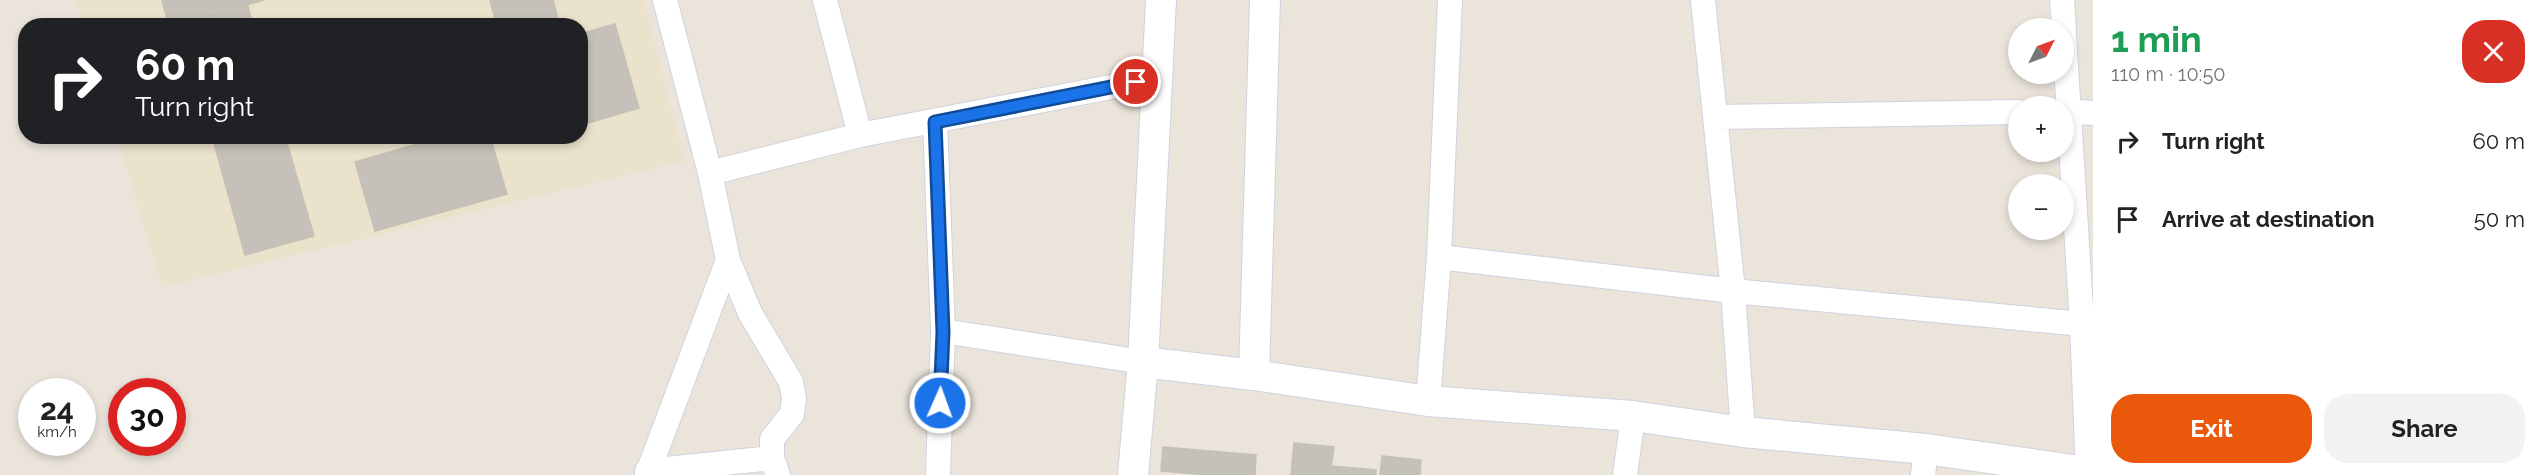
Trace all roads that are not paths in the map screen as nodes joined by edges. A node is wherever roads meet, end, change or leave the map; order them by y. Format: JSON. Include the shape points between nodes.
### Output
{"nodes":[{"id":1,"x":665,"y":0,"type":"edge"},
{"id":2,"x":825,"y":0,"type":"edge"},
{"id":3,"x":1161,"y":0,"type":"edge"},
{"id":4,"x":1264,"y":0,"type":"edge"},
{"id":5,"x":1450,"y":0,"type":"edge"},
{"id":6,"x":1703,"y":0,"type":"edge"},
{"id":7,"x":2062,"y":0,"type":"edge"},
{"id":8,"x":2063,"y":18,"type":"edge"},
{"id":9,"x":1158,"y":78,"type":"junction"},
{"id":10,"x":2008,"y":112,"type":"edge"},
{"id":11,"x":2074,"y":112,"type":"edge"},
{"id":12,"x":2093,"y":113,"type":"edge"},
{"id":13,"x":1716,"y":117,"type":"junction"},
{"id":14,"x":935,"y":122,"type":"junction"},
{"id":15,"x":860,"y":135,"type":"junction"},
{"id":16,"x":2071,"y":162,"type":"edge"},
{"id":17,"x":710,"y":173,"type":"junction"},
{"id":18,"x":1439,"y":257,"type":"junction"},
{"id":19,"x":728,"y":260,"type":"junction"},
{"id":20,"x":1733,"y":291,"type":"junction"},
{"id":21,"x":2087,"y":324,"type":"edge"},
{"id":22,"x":943,"y":332,"type":"junction"},
{"id":23,"x":1143,"y":363,"type":"junction"},
{"id":24,"x":1254,"y":375,"type":"junction"},
{"id":25,"x":1428,"y":400,"type":"junction"},
{"id":26,"x":1633,"y":416,"type":"junction"},
{"id":27,"x":1743,"y":432,"type":"junction"},
{"id":28,"x":1924,"y":462,"type":"edge"},
{"id":29,"x":775,"y":467,"type":"edge"},
{"id":30,"x":647,"y":473,"type":"edge"},
{"id":31,"x":2090,"y":473,"type":"edge"},
{"id":32,"x":938,"y":475,"type":"edge"},
{"id":33,"x":1133,"y":475,"type":"edge"},
{"id":34,"x":1625,"y":475,"type":"edge"}],
"edges":[{"from":1,"to":17,"type":"street"},
{"from":2,"to":15,"type":"street"},
{"from":3,"to":9,"type":"street"},
{"from":4,"to":24,"type":"street"},
{"from":5,"to":18,"type":"street"},
{"from":6,"to":13,"type":"street"},
{"from":7,"to":8,"type":"street"},
{"from":9,"to":14,"type":"street"},
{"from":9,"to":23,"type":"street"},
{"from":10,"to":13,"type":"street"},
{"from":11,"to":12,"type":"street"},
{"from":13,"to":20,"type":"street"},
{"from":14,"to":15,"type":"street"},
{"from":14,"to":22,"type":"street"},
{"from":15,"to":17,"type":"street"},
{"from":16,"to":21,"type":"street"},
{"from":17,"to":19,"type":"street"},
{"from":18,"to":20,"type":"street"},
{"from":18,"to":25,"type":"street"},
{"from":19,"to":29,"type":"street","via":[[750,313],[791,382],[792,414],[772,440]]},
{"from":19,"to":30,"type":"street"},
{"from":20,"to":21,"type":"street"},
{"from":20,"to":27,"type":"street"},
{"from":21,"to":31,"type":"street"},
{"from":22,"to":23,"type":"street"},
{"from":22,"to":32,"type":"street"},
{"from":23,"to":24,"type":"street"},
{"from":23,"to":33,"type":"street"},
{"from":24,"to":25,"type":"street"},
{"from":25,"to":26,"type":"street"},
{"from":26,"to":27,"type":"street"},
{"from":26,"to":34,"type":"street"},
{"from":27,"to":28,"type":"street"},
{"from":28,"to":31,"type":"street"},
{"from":29,"to":30,"type":"street"}]}
